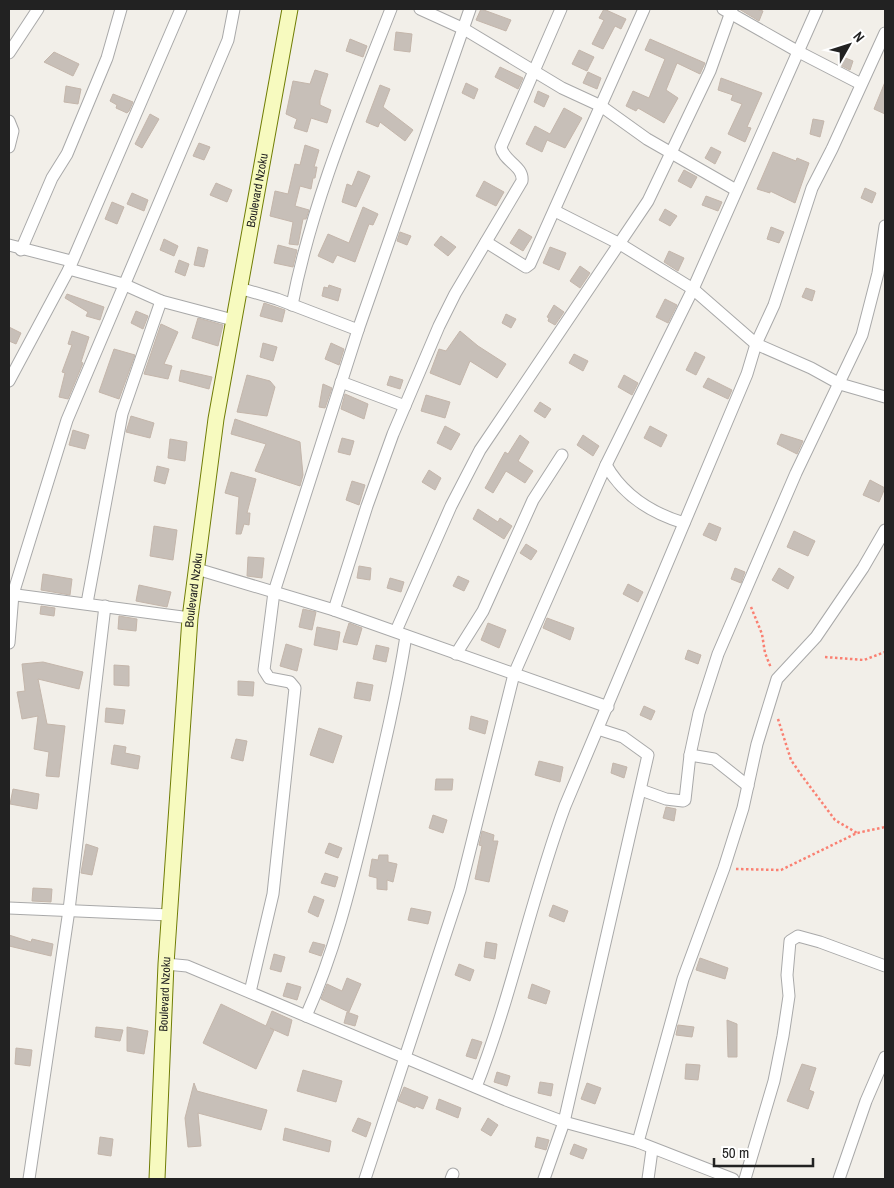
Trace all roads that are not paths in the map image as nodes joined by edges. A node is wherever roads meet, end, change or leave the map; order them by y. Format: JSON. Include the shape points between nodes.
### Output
{"nodes":[{"id":1,"x":38,"y":9,"type":"edge"},
{"id":2,"x":121,"y":9,"type":"edge"},
{"id":3,"x":181,"y":9,"type":"edge"},
{"id":4,"x":234,"y":9,"type":"edge"},
{"id":5,"x":290,"y":9,"type":"edge"},
{"id":6,"x":390,"y":9,"type":"edge"},
{"id":7,"x":420,"y":9,"type":"edge"},
{"id":8,"x":470,"y":9,"type":"edge"},
{"id":9,"x":561,"y":9,"type":"edge"},
{"id":10,"x":644,"y":9,"type":"edge"},
{"id":11,"x":816,"y":9,"type":"edge"},
{"id":12,"x":729,"y":10,"type":"edge"},
{"id":13,"x":464,"y":29,"type":"junction"},
{"id":14,"x":885,"y":33,"type":"edge"},
{"id":15,"x":797,"y":51,"type":"junction"},
{"id":16,"x":9,"y":54,"type":"edge"},
{"id":17,"x":534,"y":71,"type":"junction"},
{"id":18,"x":861,"y":84,"type":"junction"},
{"id":19,"x":601,"y":106,"type":"junction"},
{"id":20,"x":9,"y":121,"type":"edge"},
{"id":21,"x":9,"y":147,"type":"edge"},
{"id":22,"x":671,"y":152,"type":"junction"},
{"id":23,"x":736,"y":190,"type":"junction"},
{"id":24,"x":555,"y":211,"type":"junction"},
{"id":25,"x":885,"y":226,"type":"edge"},
{"id":26,"x":486,"y":242,"type":"junction"},
{"id":27,"x":620,"y":244,"type":"junction"},
{"id":28,"x":9,"y":245,"type":"edge"},
{"id":29,"x":21,"y":250,"type":"junction"},
{"id":30,"x":70,"y":265,"type":"junction"},
{"id":31,"x":123,"y":284,"type":"junction"},
{"id":32,"x":238,"y":288,"type":"junction"},
{"id":33,"x":694,"y":289,"type":"junction"},
{"id":34,"x":161,"y":301,"type":"junction"},
{"id":35,"x":292,"y":305,"type":"junction"},
{"id":36,"x":232,"y":320,"type":"junction"},
{"id":37,"x":358,"y":330,"type":"junction"},
{"id":38,"x":756,"y":344,"type":"junction"},
{"id":39,"x":9,"y":382,"type":"edge"},
{"id":40,"x":341,"y":382,"type":"junction"},
{"id":41,"x":840,"y":384,"type":"junction"},
{"id":42,"x":885,"y":397,"type":"edge"},
{"id":43,"x":405,"y":406,"type":"junction"},
{"id":44,"x":562,"y":455,"type":"dead end"},
{"id":45,"x":606,"y":465,"type":"junction"},
{"id":46,"x":684,"y":523,"type":"junction"},
{"id":47,"x":885,"y":530,"type":"edge"},
{"id":48,"x":197,"y":569,"type":"junction"},
{"id":49,"x":274,"y":592,"type":"junction"},
{"id":50,"x":11,"y":594,"type":"edge"},
{"id":51,"x":87,"y":603,"type":"junction"},
{"id":52,"x":105,"y":606,"type":"junction"},
{"id":53,"x":334,"y":610,"type":"junction"},
{"id":54,"x":190,"y":618,"type":"junction"},
{"id":55,"x":401,"y":634,"type":"junction"},
{"id":56,"x":9,"y":643,"type":"edge"},
{"id":57,"x":456,"y":654,"type":"junction"},
{"id":58,"x":514,"y":674,"type":"junction"},
{"id":59,"x":608,"y":707,"type":"junction"},
{"id":60,"x":598,"y":729,"type":"junction"},
{"id":61,"x":690,"y":755,"type":"junction"},
{"id":62,"x":748,"y":786,"type":"junction"},
{"id":63,"x":641,"y":790,"type":"junction"},
{"id":64,"x":9,"y":908,"type":"edge"},
{"id":65,"x":69,"y":910,"type":"junction"},
{"id":66,"x":170,"y":915,"type":"junction"},
{"id":67,"x":166,"y":964,"type":"junction"},
{"id":68,"x":885,"y":966,"type":"edge"},
{"id":69,"x":250,"y":992,"type":"junction"},
{"id":70,"x":306,"y":1016,"type":"junction"},
{"id":71,"x":885,"y":1057,"type":"edge"},
{"id":72,"x":406,"y":1058,"type":"junction"},
{"id":73,"x":476,"y":1087,"type":"junction"},
{"id":74,"x":564,"y":1122,"type":"junction"},
{"id":75,"x":638,"y":1142,"type":"junction"},
{"id":76,"x":652,"y":1150,"type":"junction"},
{"id":77,"x":29,"y":1179,"type":"edge"},
{"id":78,"x":157,"y":1179,"type":"edge"},
{"id":79,"x":365,"y":1179,"type":"edge"},
{"id":80,"x":544,"y":1179,"type":"edge"},
{"id":81,"x":648,"y":1179,"type":"edge"},
{"id":82,"x":733,"y":1179,"type":"edge"},
{"id":83,"x":745,"y":1179,"type":"edge"},
{"id":84,"x":839,"y":1179,"type":"edge"}],
"edges":[{"from":1,"to":16,"type":"street"},
{"from":2,"to":29,"type":"street","via":[[107,58],[67,154],[52,178]]},
{"from":3,"to":30,"type":"street"},
{"from":4,"to":31,"type":"street","via":[[228,40]]},
{"from":5,"to":32,"type":"street","name":"Boulevard Nzoku"},
{"from":6,"to":35,"type":"street","via":[[318,204],[301,260]]},
{"from":7,"to":13,"type":"street"},
{"from":8,"to":13,"type":"street"},
{"from":9,"to":17,"type":"street"},
{"from":10,"to":19,"type":"street"},
{"from":11,"to":15,"type":"street"},
{"from":12,"to":15,"type":"street"},
{"from":12,"to":22,"type":"street","via":[[710,71]]},
{"from":13,"to":17,"type":"street"},
{"from":13,"to":37,"type":"street"},
{"from":14,"to":18,"type":"street"},
{"from":15,"to":18,"type":"street"},
{"from":15,"to":23,"type":"street"},
{"from":17,"to":19,"type":"street"},
{"from":17,"to":26,"type":"street","via":[[501,147],[522,174],[522,182]]},
{"from":18,"to":38,"type":"street","via":[[812,188],[774,305]]},
{"from":19,"to":22,"type":"street"},
{"from":19,"to":24,"type":"street"},
{"from":20,"to":21,"type":"street","via":[[13,131]]},
{"from":22,"to":23,"type":"street"},
{"from":22,"to":27,"type":"street","via":[[648,201]]},
{"from":23,"to":33,"type":"street"},
{"from":24,"to":26,"type":"street","via":[[526,267]]},
{"from":24,"to":27,"type":"street"},
{"from":25,"to":41,"type":"street","via":[[878,273],[862,335]]},
{"from":26,"to":43,"type":"street","via":[[455,294]]},
{"from":27,"to":33,"type":"street"},
{"from":27,"to":55,"type":"street","via":[[480,450],[451,506]]},
{"from":28,"to":29,"type":"street"},
{"from":29,"to":30,"type":"street"},
{"from":30,"to":31,"type":"street"},
{"from":30,"to":39,"type":"street"},
{"from":31,"to":34,"type":"street"},
{"from":31,"to":50,"type":"street","via":[[67,420]]},
{"from":32,"to":35,"type":"street"},
{"from":32,"to":36,"type":"street","name":"Boulevard Nzoku"},
{"from":33,"to":38,"type":"street"},
{"from":33,"to":45,"type":"street"},
{"from":34,"to":36,"type":"street"},
{"from":34,"to":51,"type":"street","via":[[122,414]]},
{"from":35,"to":37,"type":"street"},
{"from":36,"to":48,"type":"street","name":"Boulevard Nzoku"},
{"from":37,"to":40,"type":"street"},
{"from":38,"to":41,"type":"street"},
{"from":38,"to":46,"type":"street","via":[[747,374]]},
{"from":40,"to":43,"type":"street"},
{"from":40,"to":49,"type":"street"},
{"from":41,"to":42,"type":"street"},
{"from":41,"to":61,"type":"street","via":[[796,474],[718,654],[699,713]]},
{"from":43,"to":53,"type":"street","via":[[367,506]]},
{"from":44,"to":57,"type":"street","via":[[533,500],[484,611]]},
{"from":45,"to":46,"type":"street","via":[[616,482],[632,496],[655,512]]},
{"from":45,"to":58,"type":"street"},
{"from":46,"to":59,"type":"street"},
{"from":47,"to":62,"type":"street","via":[[816,637],[777,679]]},
{"from":48,"to":49,"type":"street"},
{"from":48,"to":54,"type":"street","name":"Boulevard Nzoku"},
{"from":49,"to":53,"type":"street"},
{"from":49,"to":69,"type":"street","via":[[264,670],[269,678],[290,682],[295,688],[273,894]]},
{"from":50,"to":51,"type":"street"},
{"from":50,"to":56,"type":"street"},
{"from":51,"to":52,"type":"street"},
{"from":52,"to":54,"type":"street"},
{"from":52,"to":65,"type":"street"},
{"from":53,"to":55,"type":"street"},
{"from":54,"to":66,"type":"street","name":"Boulevard Nzoku"},
{"from":55,"to":57,"type":"street"},
{"from":55,"to":70,"type":"street","via":[[394,706],[338,931]]},
{"from":57,"to":58,"type":"street"},
{"from":58,"to":59,"type":"street"},
{"from":58,"to":72,"type":"street","via":[[460,890]]},
{"from":59,"to":60,"type":"street"},
{"from":60,"to":63,"type":"street","via":[[623,737],[647,753]]},
{"from":60,"to":73,"type":"street","via":[[545,860],[496,1034]]},
{"from":61,"to":62,"type":"street","via":[[722,763]]},
{"from":61,"to":63,"type":"street","via":[[684,801],[666,799]]},
{"from":62,"to":75,"type":"street","via":[[724,868],[683,979]]},
{"from":63,"to":74,"type":"street"},
{"from":64,"to":65,"type":"street"},
{"from":65,"to":66,"type":"street"},
{"from":65,"to":77,"type":"street"},
{"from":66,"to":67,"type":"street","name":"Boulevard Nzoku"},
{"from":67,"to":69,"type":"street","via":[[187,966]]},
{"from":67,"to":78,"type":"street","name":"Boulevard Nzoku"},
{"from":68,"to":83,"type":"street","via":[[806,938],[795,936],[790,941],[789,996],[783,1036],[774,1080]]},
{"from":69,"to":70,"type":"street"},
{"from":70,"to":72,"type":"street"},
{"from":71,"to":84,"type":"street"},
{"from":72,"to":73,"type":"street"},
{"from":72,"to":79,"type":"street"},
{"from":73,"to":74,"type":"street"},
{"from":74,"to":75,"type":"street"},
{"from":74,"to":80,"type":"street"},
{"from":75,"to":76,"type":"street"},
{"from":76,"to":81,"type":"street"},
{"from":76,"to":82,"type":"street"}]}
